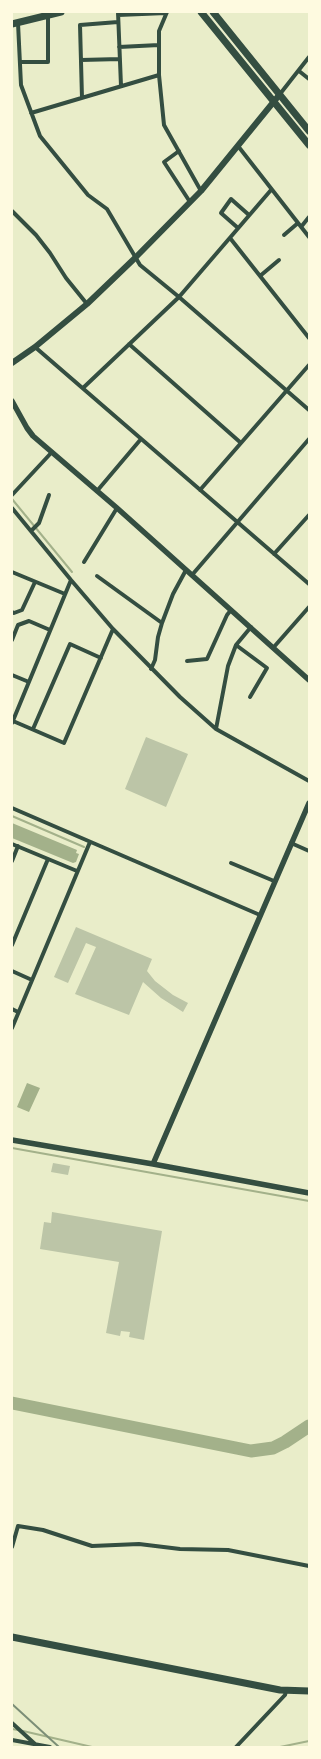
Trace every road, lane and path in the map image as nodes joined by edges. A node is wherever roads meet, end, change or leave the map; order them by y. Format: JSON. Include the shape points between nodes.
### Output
{"nodes":[{"id":1,"x":61,"y":12,"type":"edge"},
{"id":2,"x":166,"y":12,"type":"edge"},
{"id":3,"x":201,"y":12,"type":"edge"},
{"id":4,"x":213,"y":12,"type":"edge"},
{"id":5,"x":118,"y":13,"type":"edge"},
{"id":6,"x":48,"y":16,"type":"junction"},
{"id":7,"x":118,"y":22,"type":"junction"},
{"id":8,"x":15,"y":23,"type":"edge"},
{"id":9,"x":159,"y":45,"type":"junction"},
{"id":10,"x":119,"y":47,"type":"junction"},
{"id":11,"x":309,"y":57,"type":"edge"},
{"id":12,"x":120,"y":59,"type":"junction"},
{"id":13,"x":81,"y":60,"type":"junction"},
{"id":14,"x":20,"y":62,"type":"junction"},
{"id":15,"x":299,"y":71,"type":"junction"},
{"id":16,"x":159,"y":75,"type":"junction"},
{"id":17,"x":309,"y":79,"type":"edge"},
{"id":18,"x":121,"y":86,"type":"junction"},
{"id":19,"x":280,"y":94,"type":"junction"},
{"id":20,"x":82,"y":98,"type":"junction"},
{"id":21,"x":273,"y":101,"type":"junction"},
{"id":22,"x":32,"y":113,"type":"junction"},
{"id":23,"x":309,"y":131,"type":"edge"},
{"id":24,"x":309,"y":145,"type":"edge"},
{"id":25,"x":238,"y":146,"type":"junction"},
{"id":26,"x":179,"y":151,"type":"junction"},
{"id":27,"x":201,"y":190,"type":"junction"},
{"id":28,"x":271,"y":190,"type":"junction"},
{"id":29,"x":190,"y":202,"type":"junction"},
{"id":30,"x":12,"y":211,"type":"edge"},
{"id":31,"x":249,"y":215,"type":"junction"},
{"id":32,"x":309,"y":217,"type":"edge"},
{"id":33,"x":299,"y":225,"type":"junction"},
{"id":34,"x":238,"y":228,"type":"junction"},
{"id":35,"x":284,"y":235,"type":"dead end"},
{"id":36,"x":309,"y":237,"type":"edge"},
{"id":37,"x":230,"y":238,"type":"junction"},
{"id":38,"x":135,"y":258,"type":"junction"},
{"id":39,"x":279,"y":260,"type":"dead end"},
{"id":40,"x":260,"y":276,"type":"junction"},
{"id":41,"x":179,"y":297,"type":"junction"},
{"id":42,"x":87,"y":304,"type":"junction"},
{"id":43,"x":309,"y":338,"type":"edge"},
{"id":44,"x":129,"y":344,"type":"junction"},
{"id":45,"x":35,"y":347,"type":"junction"},
{"id":46,"x":12,"y":363,"type":"edge"},
{"id":47,"x":309,"y":365,"type":"edge"},
{"id":48,"x":83,"y":388,"type":"junction"},
{"id":49,"x":287,"y":391,"type":"junction"},
{"id":50,"x":12,"y":401,"type":"edge"},
{"id":51,"x":309,"y":410,"type":"edge"},
{"id":52,"x":141,"y":439,"type":"junction"},
{"id":53,"x":309,"y":439,"type":"edge"},
{"id":54,"x":241,"y":442,"type":"junction"},
{"id":55,"x":52,"y":452,"type":"junction"},
{"id":56,"x":200,"y":490,"type":"junction"},
{"id":57,"x":97,"y":491,"type":"junction"},
{"id":58,"x":12,"y":495,"type":"edge"},
{"id":59,"x":49,"y":495,"type":"dead end"},
{"id":60,"x":12,"y":508,"type":"edge"},
{"id":61,"x":117,"y":508,"type":"junction"},
{"id":62,"x":309,"y":515,"type":"edge"},
{"id":63,"x":237,"y":523,"type":"junction"},
{"id":64,"x":31,"y":531,"type":"junction"},
{"id":65,"x":274,"y":554,"type":"junction"},
{"id":66,"x":84,"y":562,"type":"dead end"},
{"id":67,"x":186,"y":570,"type":"junction"},
{"id":68,"x":12,"y":572,"type":"edge"},
{"id":69,"x":192,"y":575,"type":"junction"},
{"id":70,"x":97,"y":576,"type":"dead end"},
{"id":71,"x":71,"y":580,"type":"junction"},
{"id":72,"x":35,"y":582,"type":"junction"},
{"id":73,"x":309,"y":584,"type":"edge"},
{"id":74,"x":65,"y":594,"type":"junction"},
{"id":75,"x":309,"y":607,"type":"edge"},
{"id":76,"x":231,"y":610,"type":"junction"},
{"id":77,"x":12,"y":612,"type":"edge"},
{"id":78,"x":162,"y":623,"type":"junction"},
{"id":79,"x":251,"y":627,"type":"junction"},
{"id":80,"x":114,"y":629,"type":"junction"},
{"id":81,"x":50,"y":630,"type":"junction"},
{"id":82,"x":12,"y":640,"type":"edge"},
{"id":83,"x":236,"y":645,"type":"junction"},
{"id":84,"x":273,"y":648,"type":"junction"},
{"id":85,"x":101,"y":658,"type":"junction"},
{"id":86,"x":187,"y":661,"type":"dead end"},
{"id":87,"x":151,"y":669,"type":"junction"},
{"id":88,"x":12,"y":675,"type":"edge"},
{"id":89,"x":309,"y":680,"type":"edge"},
{"id":90,"x":29,"y":682,"type":"junction"},
{"id":91,"x":250,"y":697,"type":"dead end"},
{"id":92,"x":13,"y":719,"type":"edge"},
{"id":93,"x":33,"y":729,"type":"junction"},
{"id":94,"x":216,"y":729,"type":"junction"},
{"id":95,"x":309,"y":781,"type":"edge"},
{"id":96,"x":309,"y":803,"type":"edge"},
{"id":97,"x":12,"y":808,"type":"edge"},
{"id":98,"x":90,"y":842,"type":"junction"},
{"id":99,"x":290,"y":843,"type":"junction"},
{"id":100,"x":12,"y":844,"type":"edge"},
{"id":101,"x":18,"y":846,"type":"junction"},
{"id":102,"x":309,"y":851,"type":"edge"},
{"id":103,"x":48,"y":859,"type":"junction"},
{"id":104,"x":12,"y":861,"type":"edge"},
{"id":105,"x":231,"y":863,"type":"dead end"},
{"id":106,"x":77,"y":871,"type":"junction"},
{"id":107,"x":274,"y":881,"type":"junction"},
{"id":108,"x":260,"y":915,"type":"junction"},
{"id":109,"x":12,"y":945,"type":"edge"},
{"id":110,"x":12,"y":972,"type":"edge"},
{"id":111,"x":32,"y":980,"type":"junction"},
{"id":112,"x":12,"y":1009,"type":"edge"},
{"id":113,"x":18,"y":1012,"type":"junction"},
{"id":114,"x":12,"y":1028,"type":"edge"},
{"id":115,"x":12,"y":1140,"type":"edge"},
{"id":116,"x":153,"y":1164,"type":"junction"},
{"id":117,"x":309,"y":1193,"type":"edge"},
{"id":118,"x":12,"y":1547,"type":"edge"},
{"id":119,"x":309,"y":1566,"type":"edge"},
{"id":120,"x":12,"y":1637,"type":"edge"},
{"id":121,"x":286,"y":1691,"type":"junction"},
{"id":122,"x":309,"y":1691,"type":"edge"},
{"id":123,"x":12,"y":1723,"type":"edge"},
{"id":124,"x":12,"y":1740,"type":"edge"},
{"id":125,"x":37,"y":1746,"type":"edge"},
{"id":126,"x":50,"y":1747,"type":"edge"},
{"id":127,"x":236,"y":1747,"type":"edge"}],
"edges":[{"from":1,"to":6,"type":"main road"},
{"from":2,"to":5,"type":"street"},
{"from":2,"to":9,"type":"street","via":[[159,31]]},
{"from":3,"to":21,"type":"main road"},
{"from":4,"to":19,"type":"main road"},
{"from":5,"to":7,"type":"street"},
{"from":6,"to":8,"type":"main road"},
{"from":6,"to":14,"type":"street","via":[[48,62]]},
{"from":7,"to":10,"type":"street"},
{"from":7,"to":13,"type":"street","via":[[80,25]]},
{"from":8,"to":14,"type":"street"},
{"from":9,"to":10,"type":"street"},
{"from":9,"to":16,"type":"street"},
{"from":10,"to":12,"type":"street"},
{"from":11,"to":15,"type":"street"},
{"from":12,"to":13,"type":"street"},
{"from":12,"to":18,"type":"street"},
{"from":13,"to":20,"type":"street"},
{"from":14,"to":22,"type":"street","via":[[21,85]]},
{"from":15,"to":17,"type":"street"},
{"from":15,"to":19,"type":"street"},
{"from":16,"to":18,"type":"street"},
{"from":16,"to":26,"type":"street","via":[[164,125]]},
{"from":18,"to":20,"type":"street"},
{"from":19,"to":21,"type":"main road"},
{"from":19,"to":23,"type":"main road"},
{"from":20,"to":22,"type":"street"},
{"from":21,"to":24,"type":"main road"},
{"from":21,"to":25,"type":"main road"},
{"from":22,"to":38,"type":"street","via":[[40,136],[88,195],[107,209]]},
{"from":25,"to":27,"type":"main road"},
{"from":25,"to":28,"type":"street"},
{"from":26,"to":27,"type":"street"},
{"from":26,"to":29,"type":"street","via":[[164,162]]},
{"from":27,"to":29,"type":"main road"},
{"from":28,"to":31,"type":"street"},
{"from":28,"to":33,"type":"street"},
{"from":29,"to":38,"type":"main road"},
{"from":30,"to":42,"type":"street","via":[[36,235]]},
{"from":31,"to":34,"type":"street"},
{"from":31,"to":34,"type":"street","via":[[231,200],[221,212]]},
{"from":32,"to":33,"type":"street"},
{"from":33,"to":35,"type":"street"},
{"from":33,"to":36,"type":"street"},
{"from":34,"to":37,"type":"street"},
{"from":37,"to":40,"type":"street"},
{"from":37,"to":41,"type":"street"},
{"from":38,"to":41,"type":"street"},
{"from":38,"to":42,"type":"main road"},
{"from":39,"to":40,"type":"street"},
{"from":40,"to":43,"type":"street"},
{"from":41,"to":44,"type":"street"},
{"from":41,"to":49,"type":"street"},
{"from":42,"to":45,"type":"main road"},
{"from":44,"to":48,"type":"street"},
{"from":44,"to":54,"type":"street"},
{"from":45,"to":46,"type":"main road"},
{"from":45,"to":48,"type":"street"},
{"from":47,"to":49,"type":"street"},
{"from":48,"to":52,"type":"street"},
{"from":49,"to":51,"type":"street"},
{"from":49,"to":54,"type":"street"},
{"from":50,"to":55,"type":"street","via":[[27,428]]},
{"from":52,"to":56,"type":"street"},
{"from":52,"to":57,"type":"street"},
{"from":53,"to":63,"type":"street"},
{"from":54,"to":56,"type":"street"},
{"from":55,"to":57,"type":"street"},
{"from":55,"to":58,"type":"street"},
{"from":56,"to":63,"type":"street"},
{"from":57,"to":61,"type":"street"},
{"from":59,"to":64,"type":"street","via":[[38,524]]},
{"from":60,"to":64,"type":"street"},
{"from":61,"to":66,"type":"street"},
{"from":61,"to":67,"type":"street"},
{"from":62,"to":65,"type":"street"},
{"from":63,"to":65,"type":"street"},
{"from":63,"to":69,"type":"street"},
{"from":64,"to":71,"type":"street"},
{"from":65,"to":73,"type":"street"},
{"from":67,"to":69,"type":"street"},
{"from":67,"to":78,"type":"street"},
{"from":68,"to":72,"type":"street"},
{"from":69,"to":76,"type":"street"},
{"from":70,"to":78,"type":"street"},
{"from":71,"to":74,"type":"street"},
{"from":71,"to":80,"type":"street"},
{"from":72,"to":74,"type":"street"},
{"from":72,"to":77,"type":"street","via":[[22,610]]},
{"from":74,"to":81,"type":"street"},
{"from":75,"to":84,"type":"street"},
{"from":76,"to":79,"type":"street"},
{"from":76,"to":86,"type":"street","via":[[207,660]]},
{"from":78,"to":87,"type":"street"},
{"from":79,"to":83,"type":"street"},
{"from":79,"to":84,"type":"street"},
{"from":80,"to":85,"type":"street"},
{"from":80,"to":87,"type":"street"},
{"from":81,"to":82,"type":"street","via":[[29,621],[18,625]]},
{"from":81,"to":90,"type":"street"},
{"from":83,"to":91,"type":"street","via":[[267,668]]},
{"from":83,"to":94,"type":"street","via":[[228,666]]},
{"from":84,"to":89,"type":"street"},
{"from":85,"to":93,"type":"street","via":[[64,743]]},
{"from":85,"to":93,"type":"street","via":[[70,644]]},
{"from":87,"to":94,"type":"street"},
{"from":88,"to":90,"type":"street"},
{"from":90,"to":92,"type":"street"},
{"from":92,"to":93,"type":"street"},
{"from":94,"to":95,"type":"street"},
{"from":96,"to":99,"type":"street"},
{"from":97,"to":98,"type":"street"},
{"from":98,"to":106,"type":"street"},
{"from":98,"to":108,"type":"street"},
{"from":99,"to":102,"type":"street"},
{"from":99,"to":107,"type":"street"},
{"from":100,"to":101,"type":"street"},
{"from":101,"to":103,"type":"street"},
{"from":101,"to":104,"type":"street"},
{"from":103,"to":106,"type":"street"},
{"from":103,"to":109,"type":"street"},
{"from":105,"to":107,"type":"street"},
{"from":106,"to":111,"type":"street"},
{"from":107,"to":108,"type":"street"},
{"from":108,"to":116,"type":"street"},
{"from":110,"to":111,"type":"street"},
{"from":111,"to":113,"type":"street"},
{"from":112,"to":113,"type":"street"},
{"from":113,"to":114,"type":"street"},
{"from":115,"to":116,"type":"street"},
{"from":116,"to":117,"type":"street"},
{"from":118,"to":119,"type":"street","via":[[18,1526],[43,1530],[92,1546],[139,1544],[180,1549],[228,1550]]},
{"from":120,"to":121,"type":"main road"},
{"from":121,"to":122,"type":"main road"},
{"from":121,"to":127,"type":"street"},
{"from":123,"to":125,"type":"street"},
{"from":124,"to":125,"type":"street"},
{"from":125,"to":126,"type":"street"}]}
